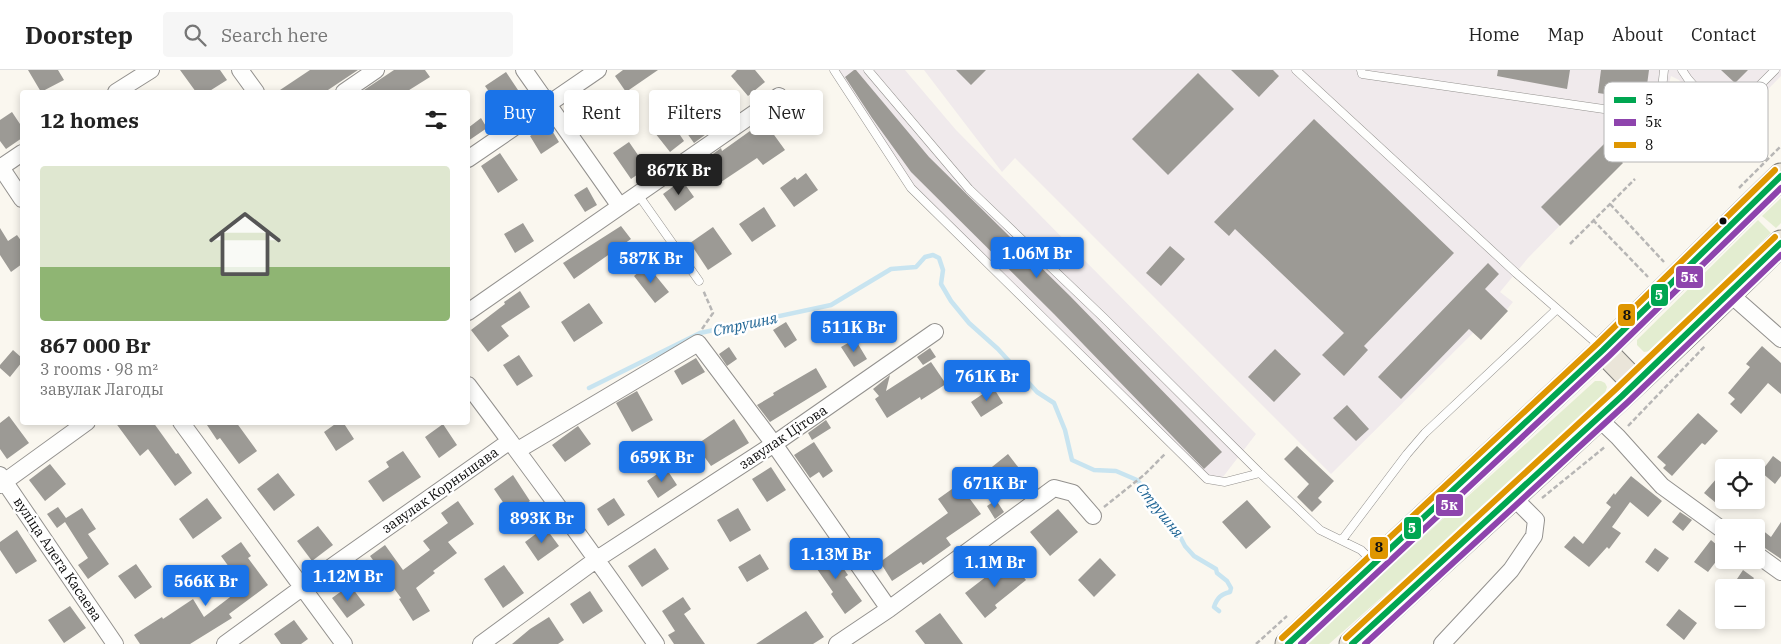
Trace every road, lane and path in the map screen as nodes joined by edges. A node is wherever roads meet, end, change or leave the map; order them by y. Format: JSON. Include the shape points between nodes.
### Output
{"nodes":[{"id":1,"x":151,"y":70,"type":"edge"},
{"id":2,"x":240,"y":70,"type":"edge"},
{"id":3,"x":376,"y":70,"type":"edge"},
{"id":4,"x":524,"y":70,"type":"edge"},
{"id":5,"x":598,"y":70,"type":"edge"},
{"id":6,"x":834,"y":70,"type":"edge"},
{"id":7,"x":868,"y":70,"type":"edge"},
{"id":8,"x":1296,"y":70,"type":"edge"},
{"id":9,"x":1361,"y":70,"type":"edge"},
{"id":10,"x":1682,"y":70,"type":"edge"},
{"id":11,"x":1775,"y":70,"type":"edge"},
{"id":12,"x":1691,"y":82,"type":"edge"},
{"id":13,"x":1763,"y":82,"type":"edge"},
{"id":14,"x":119,"y":90,"type":"edge"},
{"id":15,"x":255,"y":90,"type":"edge"},
{"id":16,"x":347,"y":90,"type":"edge"},
{"id":17,"x":538,"y":90,"type":"edge"},
{"id":18,"x":554,"y":100,"type":"edge"},
{"id":19,"x":1604,"y":109,"type":"edge"},
{"id":20,"x":554,"y":113,"type":"edge"},
{"id":21,"x":750,"y":116,"type":"edge"},
{"id":22,"x":503,"y":135,"type":"edge"},
{"id":23,"x":1781,"y":146,"type":"edge"},
{"id":24,"x":20,"y":155,"type":"edge"},
{"id":25,"x":470,"y":158,"type":"edge"},
{"id":26,"x":1768,"y":159,"type":"edge"},
{"id":27,"x":1765,"y":162,"type":"edge"},
{"id":28,"x":0,"y":167,"type":"edge"},
{"id":29,"x":1781,"y":176,"type":"edge"},
{"id":30,"x":1635,"y":179,"type":"dead end"},
{"id":31,"x":1734,"y":192,"type":"dead end"},
{"id":32,"x":637,"y":193,"type":"junction"},
{"id":33,"x":20,"y":195,"type":"edge"},
{"id":34,"x":1610,"y":204,"type":"junction"},
{"id":35,"x":619,"y":206,"type":"junction"},
{"id":36,"x":1594,"y":220,"type":"junction"},
{"id":37,"x":1781,"y":243,"type":"edge"},
{"id":38,"x":1570,"y":244,"type":"dead end"},
{"id":39,"x":1671,"y":255,"type":"dead end"},
{"id":40,"x":1664,"y":262,"type":"junction"},
{"id":41,"x":1658,"y":267,"type":"dead end"},
{"id":42,"x":1654,"y":272,"type":"dead end"},
{"id":43,"x":699,"y":281,"type":"joint"},
{"id":44,"x":1730,"y":294,"type":"junction"},
{"id":45,"x":1557,"y":309,"type":"junction"},
{"id":46,"x":470,"y":311,"type":"edge"},
{"id":47,"x":935,"y":332,"type":"dead end"},
{"id":48,"x":1781,"y":339,"type":"edge"},
{"id":49,"x":698,"y":342,"type":"junction"},
{"id":50,"x":1603,"y":350,"type":"junction"},
{"id":51,"x":1635,"y":383,"type":"junction"},
{"id":52,"x":470,"y":388,"type":"edge"},
{"id":53,"x":1598,"y":418,"type":"junction"},
{"id":54,"x":83,"y":425,"type":"edge"},
{"id":55,"x":182,"y":425,"type":"edge"},
{"id":56,"x":774,"y":444,"type":"junction"},
{"id":57,"x":514,"y":446,"type":"junction"},
{"id":58,"x":1173,"y":446,"type":"junction"},
{"id":59,"x":1260,"y":473,"type":"junction"},
{"id":60,"x":2,"y":480,"type":"edge"},
{"id":61,"x":1119,"y":495,"type":"dead end"},
{"id":62,"x":1513,"y":497,"type":"junction"},
{"id":63,"x":1093,"y":516,"type":"dead end"},
{"id":64,"x":1715,"y":524,"type":"edge"},
{"id":65,"x":1342,"y":540,"type":"junction"},
{"id":66,"x":597,"y":559,"type":"junction"},
{"id":67,"x":1765,"y":560,"type":"edge"},
{"id":68,"x":1375,"y":564,"type":"junction"},
{"id":69,"x":1781,"y":572,"type":"edge"},
{"id":70,"x":303,"y":587,"type":"junction"},
{"id":71,"x":890,"y":609,"type":"junction"},
{"id":72,"x":1288,"y":616,"type":"dead end"},
{"id":73,"x":115,"y":644,"type":"edge"},
{"id":74,"x":225,"y":644,"type":"edge"},
{"id":75,"x":344,"y":644,"type":"edge"},
{"id":76,"x":482,"y":644,"type":"edge"},
{"id":77,"x":656,"y":644,"type":"edge"},
{"id":78,"x":837,"y":644,"type":"edge"},
{"id":79,"x":1256,"y":644,"type":"edge"},
{"id":80,"x":1288,"y":644,"type":"edge"},
{"id":81,"x":1352,"y":644,"type":"edge"},
{"id":82,"x":1442,"y":644,"type":"edge"}],
"edges":[{"from":1,"to":14,"type":"street"},
{"from":2,"to":15,"type":"street"},
{"from":3,"to":16,"type":"street"},
{"from":4,"to":17,"type":"street"},
{"from":5,"to":18,"type":"street"},
{"from":6,"to":58,"type":"lane","via":[[911,188]]},
{"from":7,"to":59,"type":"lane","via":[[969,188]]},
{"from":8,"to":45,"type":"lane"},
{"from":9,"to":19,"type":"lane","via":[[1362,74]]},
{"from":10,"to":12,"type":"lane"},
{"from":11,"to":13,"type":"lane"},
{"from":20,"to":35,"type":"street"},
{"from":21,"to":32,"type":"street"},
{"from":22,"to":25,"type":"street"},
{"from":23,"to":26,"type":"path"},
{"from":24,"to":28,"type":"street"},
{"from":27,"to":31,"type":"path"},
{"from":28,"to":33,"type":"street"},
{"from":29,"to":50,"type":"main road"},
{"from":30,"to":34,"type":"path"},
{"from":32,"to":35,"type":"street"},
{"from":32,"to":43,"type":"lane"},
{"from":34,"to":36,"type":"path"},
{"from":34,"to":40,"type":"path"},
{"from":35,"to":46,"type":"street"},
{"from":36,"to":38,"type":"path"},
{"from":36,"to":42,"type":"path","via":[[1648,277]]},
{"from":37,"to":44,"type":"main road"},
{"from":39,"to":40,"type":"path"},
{"from":40,"to":41,"type":"path"},
{"from":43,"to":49,"type":"path","via":[[713,313]]},
{"from":44,"to":48,"type":"street"},
{"from":44,"to":51,"type":"main road"},
{"from":45,"to":50,"type":"lane"},
{"from":45,"to":65,"type":"lane","via":[[1426,433]]},
{"from":47,"to":56,"type":"street","name":"завулак Цітова"},
{"from":49,"to":56,"type":"street"},
{"from":49,"to":57,"type":"street","name":"завулак Корнышава"},
{"from":50,"to":51,"type":"main road"},
{"from":50,"to":68,"type":"main road"},
{"from":51,"to":53,"type":"main road"},
{"from":52,"to":57,"type":"street"},
{"from":53,"to":62,"type":"main road"},
{"from":53,"to":64,"type":"street","via":[[1662,486]]},
{"from":54,"to":60,"type":"street"},
{"from":55,"to":70,"type":"street"},
{"from":56,"to":66,"type":"street","name":"завулак Цітова"},
{"from":56,"to":71,"type":"street"},
{"from":57,"to":66,"type":"street"},
{"from":57,"to":70,"type":"street","name":"завулак Корнышава"},
{"from":58,"to":59,"type":"lane","via":[[1207,479],[1226,482]]},
{"from":58,"to":61,"type":"path"},
{"from":59,"to":65,"type":"lane","via":[[1320,530]]},
{"from":60,"to":73,"type":"street","name":"вуліца Алега Касаева"},
{"from":62,"to":81,"type":"main road"},
{"from":62,"to":82,"type":"street","via":[[1536,520],[1534,536],[1511,570]]},
{"from":63,"to":71,"type":"street","via":[[1073,493],[1054,488]]},
{"from":65,"to":68,"type":"lane","via":[[1361,550]]},
{"from":66,"to":76,"type":"street","name":"завулак Цітова"},
{"from":66,"to":77,"type":"street"},
{"from":67,"to":69,"type":"street"},
{"from":68,"to":80,"type":"main road"},
{"from":70,"to":74,"type":"street","name":"завулак Корнышава"},
{"from":70,"to":75,"type":"street"},
{"from":71,"to":78,"type":"street"},
{"from":72,"to":79,"type":"path"}]}
